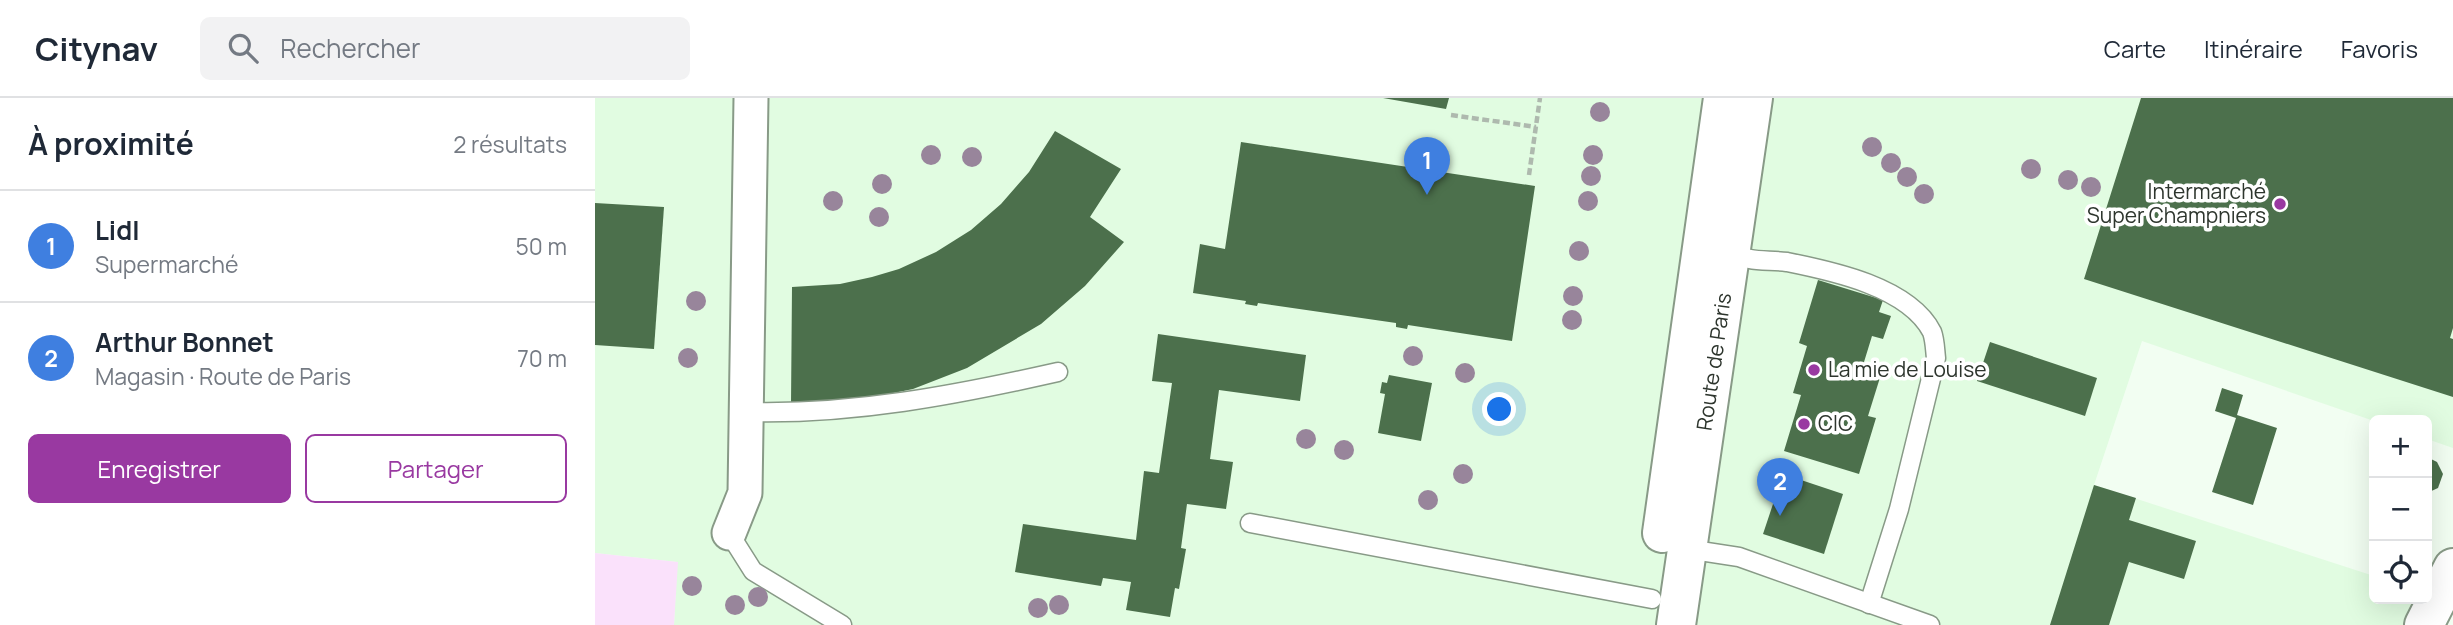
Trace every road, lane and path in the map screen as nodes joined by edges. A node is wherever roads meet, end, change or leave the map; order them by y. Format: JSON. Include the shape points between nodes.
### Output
{"nodes":[{"id":1,"x":751,"y":98,"type":"edge"},
{"id":2,"x":1540,"y":98,"type":"edge"},
{"id":3,"x":1723,"y":98,"type":"edge"},
{"id":4,"x":1753,"y":98,"type":"edge"},
{"id":5,"x":1451,"y":115,"type":"dead end"},
{"id":6,"x":1536,"y":127,"type":"junction"},
{"id":7,"x":1529,"y":175,"type":"dead end"},
{"id":8,"x":1731,"y":250,"type":"junction"},
{"id":9,"x":1058,"y":372,"type":"dead end"},
{"id":10,"x":746,"y":412,"type":"junction"},
{"id":11,"x":1250,"y":523,"type":"dead end"},
{"id":12,"x":729,"y":533,"type":"joint"},
{"id":13,"x":1687,"y":549,"type":"junction"},
{"id":14,"x":2453,"y":568,"type":"edge"},
{"id":15,"x":1869,"y":604,"type":"junction"},
{"id":16,"x":1659,"y":616,"type":"edge"},
{"id":17,"x":842,"y":625,"type":"edge"},
{"id":18,"x":1930,"y":625,"type":"edge"},
{"id":19,"x":2424,"y":625,"type":"edge"}],
"edges":[{"from":1,"to":10,"type":"street"},
{"from":2,"to":6,"type":"path"},
{"from":3,"to":16,"type":"main road","name":"Route de Paris"},
{"from":4,"to":8,"type":"main road","name":"Route de Paris"},
{"from":5,"to":6,"type":"path"},
{"from":6,"to":7,"type":"path"},
{"from":8,"to":13,"type":"main road","name":"Route de Paris"},
{"from":8,"to":15,"type":"lane","via":[[1741,258],[1784,262],[1882,289],[1909,304],[1933,335],[1936,358],[1899,509]]},
{"from":9,"to":10,"type":"lane","via":[[834,411]]},
{"from":10,"to":12,"type":"street","via":[[745,493]]},
{"from":11,"to":16,"type":"lane"},
{"from":12,"to":17,"type":"lane","via":[[753,571]]},
{"from":13,"to":15,"type":"lane","via":[[1739,557]]},
{"from":13,"to":16,"type":"main road","name":"Route de Paris"},
{"from":14,"to":19,"type":"main road"},
{"from":15,"to":18,"type":"lane"}]}
